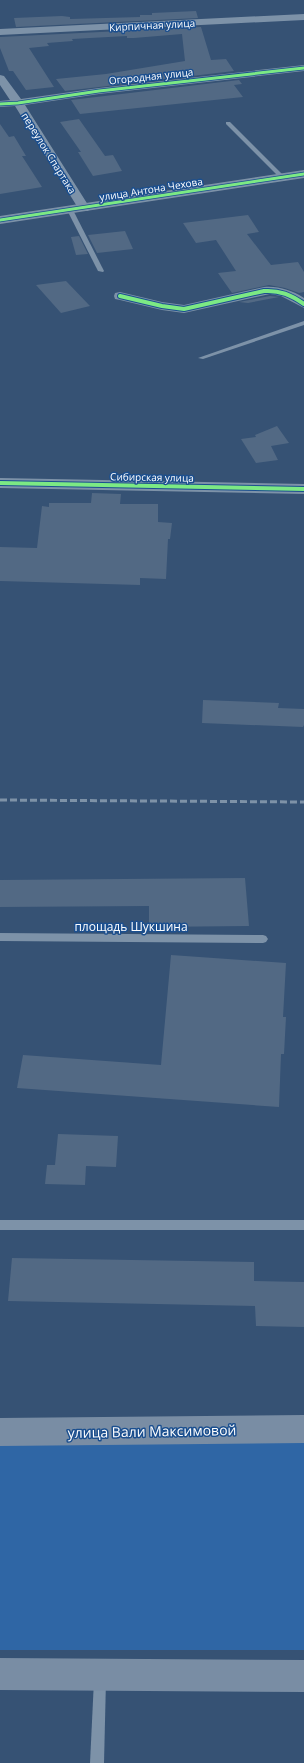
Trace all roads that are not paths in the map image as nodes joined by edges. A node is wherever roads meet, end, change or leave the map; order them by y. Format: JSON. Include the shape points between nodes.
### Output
{"nodes":[{"id":1,"x":304,"y":18,"type":"edge"},
{"id":2,"x":0,"y":32,"type":"edge"},
{"id":3,"x":304,"y":68,"type":"edge"},
{"id":4,"x":0,"y":78,"type":"edge"},
{"id":5,"x":18,"y":102,"type":"junction"},
{"id":6,"x":0,"y":104,"type":"edge"},
{"id":7,"x":228,"y":123,"type":"dead end"},
{"id":8,"x":304,"y":174,"type":"edge"},
{"id":9,"x":282,"y":177,"type":"junction"},
{"id":10,"x":84,"y":208,"type":"junction"},
{"id":11,"x":70,"y":210,"type":"junction"},
{"id":12,"x":0,"y":220,"type":"edge"},
{"id":13,"x":101,"y":271,"type":"dead end"},
{"id":14,"x":120,"y":296,"type":"dead end"},
{"id":15,"x":304,"y":304,"type":"edge"},
{"id":16,"x":304,"y":323,"type":"edge"},
{"id":17,"x":200,"y":358,"type":"dead end"},
{"id":18,"x":0,"y":483,"type":"edge"},
{"id":19,"x":304,"y":489,"type":"edge"},
{"id":20,"x":0,"y":937,"type":"edge"},
{"id":21,"x":263,"y":939,"type":"dead end"},
{"id":22,"x":0,"y":1225,"type":"edge"},
{"id":23,"x":304,"y":1225,"type":"edge"},
{"id":24,"x":304,"y":1429,"type":"edge"},
{"id":25,"x":0,"y":1432,"type":"edge"},
{"id":26,"x":0,"y":1674,"type":"edge"},
{"id":27,"x":100,"y":1675,"type":"junction"},
{"id":28,"x":304,"y":1676,"type":"edge"},
{"id":29,"x":97,"y":1763,"type":"edge"}],
"edges":[{"from":1,"to":2,"type":"street","name":"Кирпичная улица"},
{"from":3,"to":5,"type":"street","name":"Огородная улица"},
{"from":4,"to":5,"type":"street","name":"переулок Спартака"},
{"from":5,"to":6,"type":"street","name":"Огородная улица"},
{"from":5,"to":10,"type":"street","name":"переулок Спартака"},
{"from":7,"to":9,"type":"lane"},
{"from":8,"to":9,"type":"street","name":"улица Антона Чехова"},
{"from":9,"to":10,"type":"street","name":"улица Антона Чехова"},
{"from":10,"to":11,"type":"street","name":"улица Антона Чехова"},
{"from":11,"to":12,"type":"street","name":"улица Антона Чехова"},
{"from":11,"to":13,"type":"lane"},
{"from":14,"to":15,"type":"street","via":[[184,309],[264,291],[277,291],[287,293]]},
{"from":16,"to":17,"type":"lane"},
{"from":18,"to":19,"type":"street","name":"Сибирская улица"},
{"from":20,"to":21,"type":"lane","name":"площадь Шукшина"},
{"from":22,"to":23,"type":"lane"},
{"from":24,"to":25,"type":"main road","name":"улица Вали Максимовой"},
{"from":26,"to":27,"type":"main road"},
{"from":27,"to":28,"type":"main road"},
{"from":27,"to":29,"type":"lane"}]}
